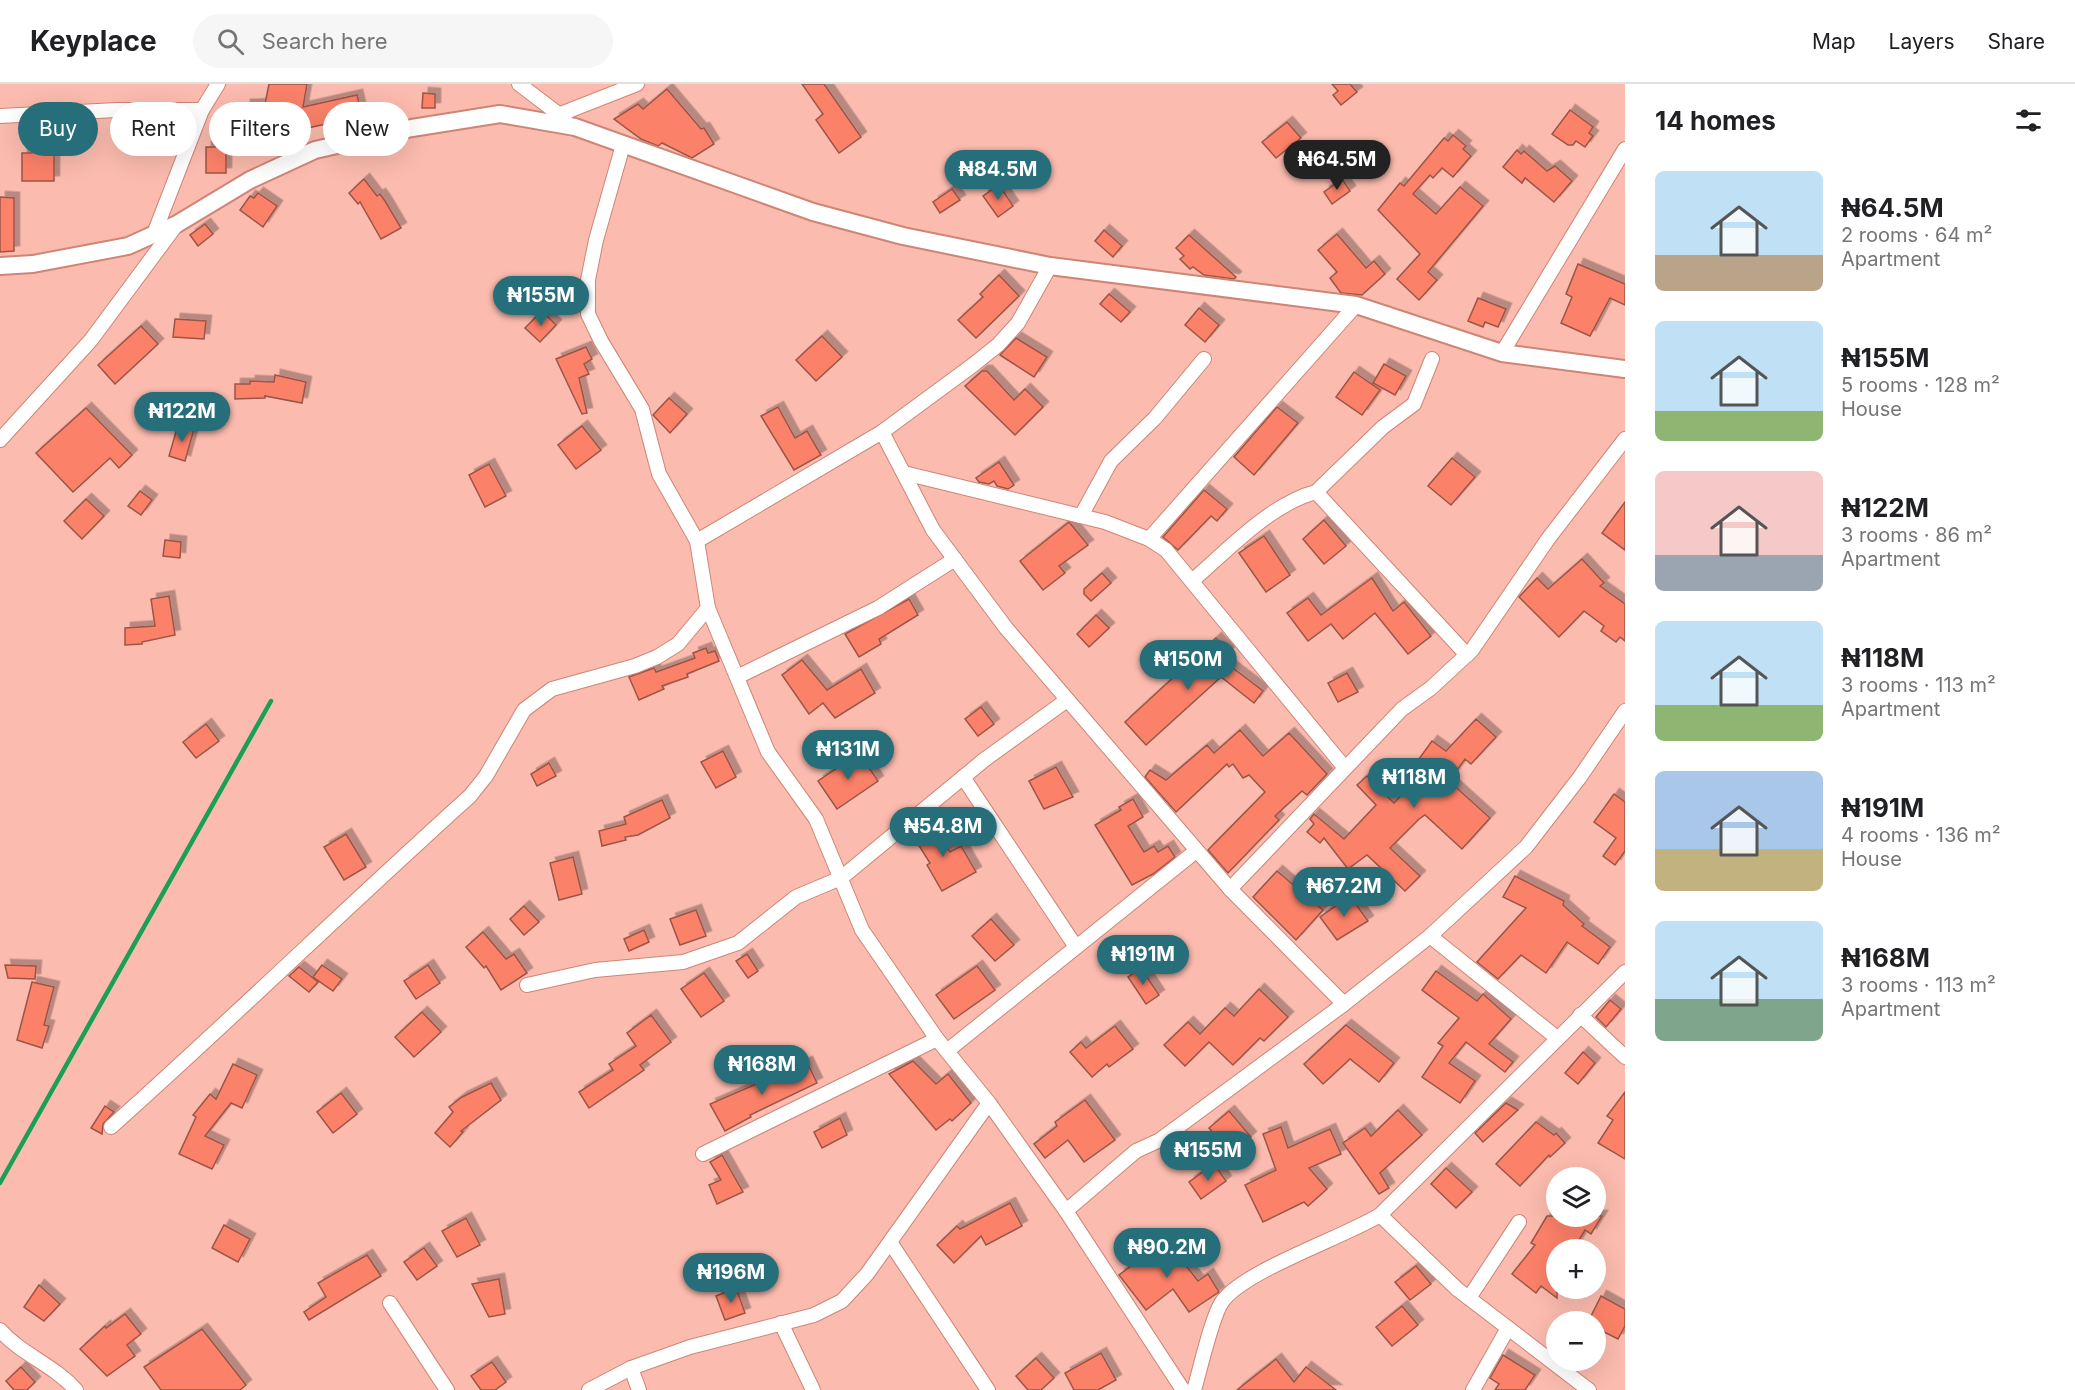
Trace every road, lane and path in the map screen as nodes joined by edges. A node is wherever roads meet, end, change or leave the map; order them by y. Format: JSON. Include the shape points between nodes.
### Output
{"nodes":[{"id":1,"x":218,"y":84,"type":"edge"},
{"id":2,"x":519,"y":84,"type":"edge"},
{"id":3,"x":638,"y":84,"type":"edge"},
{"id":4,"x":202,"y":110,"type":"junction"},
{"id":5,"x":558,"y":114,"type":"junction"},
{"id":6,"x":0,"y":116,"type":"edge"},
{"id":7,"x":575,"y":127,"type":"junction"},
{"id":8,"x":623,"y":145,"type":"junction"},
{"id":9,"x":1625,"y":149,"type":"edge"},
{"id":10,"x":177,"y":224,"type":"junction"},
{"id":11,"x":154,"y":234,"type":"junction"},
{"id":12,"x":0,"y":266,"type":"edge"},
{"id":13,"x":1050,"y":266,"type":"junction"},
{"id":14,"x":1356,"y":304,"type":"junction"},
{"id":15,"x":1502,"y":352,"type":"junction"},
{"id":16,"x":1204,"y":359,"type":"dead end"},
{"id":17,"x":1432,"y":359,"type":"dead end"},
{"id":18,"x":1625,"y":369,"type":"edge"},
{"id":19,"x":882,"y":432,"type":"junction"},
{"id":20,"x":1625,"y":439,"type":"edge"},
{"id":21,"x":0,"y":440,"type":"edge"},
{"id":22,"x":904,"y":473,"type":"junction"},
{"id":23,"x":1316,"y":492,"type":"junction"},
{"id":24,"x":1081,"y":516,"type":"junction"},
{"id":25,"x":1149,"y":539,"type":"junction"},
{"id":26,"x":698,"y":541,"type":"junction"},
{"id":27,"x":955,"y":560,"type":"junction"},
{"id":28,"x":1192,"y":581,"type":"junction"},
{"id":29,"x":708,"y":608,"type":"junction"},
{"id":30,"x":1467,"y":655,"type":"junction"},
{"id":31,"x":737,"y":677,"type":"junction"},
{"id":32,"x":1067,"y":700,"type":"junction"},
{"id":33,"x":1625,"y":711,"type":"edge"},
{"id":34,"x":1345,"y":768,"type":"junction"},
{"id":35,"x":963,"y":777,"type":"junction"},
{"id":36,"x":1196,"y":851,"type":"junction"},
{"id":37,"x":1184,"y":861,"type":"junction"},
{"id":38,"x":1209,"y":865,"type":"junction"},
{"id":39,"x":841,"y":878,"type":"junction"},
{"id":40,"x":1230,"y":889,"type":"junction"},
{"id":41,"x":1430,"y":936,"type":"junction"},
{"id":42,"x":1076,"y":946,"type":"junction"},
{"id":43,"x":1625,"y":972,"type":"edge"},
{"id":44,"x":527,"y":986,"type":"dead end"},
{"id":45,"x":1344,"y":1004,"type":"junction"},
{"id":46,"x":1580,"y":1015,"type":"junction"},
{"id":47,"x":1557,"y":1038,"type":"junction"},
{"id":48,"x":937,"y":1039,"type":"junction"},
{"id":49,"x":947,"y":1051,"type":"junction"},
{"id":50,"x":1625,"y":1057,"type":"edge"},
{"id":51,"x":988,"y":1103,"type":"junction"},
{"id":52,"x":111,"y":1127,"type":"dead end"},
{"id":53,"x":703,"y":1154,"type":"dead end"},
{"id":54,"x":1066,"y":1211,"type":"junction"},
{"id":55,"x":1380,"y":1215,"type":"junction"},
{"id":56,"x":1519,"y":1222,"type":"dead end"},
{"id":57,"x":890,"y":1242,"type":"junction"},
{"id":58,"x":1469,"y":1298,"type":"junction"},
{"id":59,"x":390,"y":1303,"type":"dead end"},
{"id":60,"x":781,"y":1323,"type":"junction"},
{"id":61,"x":1508,"y":1328,"type":"junction"},
{"id":62,"x":0,"y":1330,"type":"edge"},
{"id":63,"x":631,"y":1368,"type":"junction"},
{"id":64,"x":76,"y":1390,"type":"edge"},
{"id":65,"x":447,"y":1390,"type":"edge"},
{"id":66,"x":589,"y":1390,"type":"edge"},
{"id":67,"x":639,"y":1390,"type":"edge"},
{"id":68,"x":813,"y":1390,"type":"edge"},
{"id":69,"x":988,"y":1390,"type":"edge"},
{"id":70,"x":1183,"y":1390,"type":"edge"},
{"id":71,"x":1194,"y":1390,"type":"edge"},
{"id":72,"x":1473,"y":1390,"type":"edge"},
{"id":73,"x":1589,"y":1390,"type":"edge"}],
"edges":[{"from":1,"to":4,"type":"street"},
{"from":2,"to":5,"type":"street"},
{"from":3,"to":5,"type":"street"},
{"from":4,"to":6,"type":"street"},
{"from":4,"to":11,"type":"street"},
{"from":5,"to":7,"type":"street"},
{"from":7,"to":8,"type":"street"},
{"from":7,"to":10,"type":"street","via":[[500,114],[412,128],[315,150],[250,180]]},
{"from":8,"to":13,"type":"street","via":[[813,212],[903,237]]},
{"from":8,"to":26,"type":"street","via":[[596,240],[588,280],[588,314],[642,409],[659,474]]},
{"from":9,"to":15,"type":"street"},
{"from":10,"to":11,"type":"street"},
{"from":10,"to":21,"type":"street","via":[[91,340]]},
{"from":11,"to":12,"type":"street","via":[[128,246],[33,264]]},
{"from":13,"to":14,"type":"street"},
{"from":13,"to":19,"type":"street","via":[[1018,323],[998,345]]},
{"from":14,"to":15,"type":"street"},
{"from":14,"to":25,"type":"street"},
{"from":15,"to":18,"type":"street"},
{"from":16,"to":24,"type":"street","via":[[1155,418],[1111,461]]},
{"from":17,"to":23,"type":"street","via":[[1414,404],[1383,427]]},
{"from":19,"to":22,"type":"street"},
{"from":19,"to":26,"type":"street"},
{"from":20,"to":30,"type":"street","via":[[1548,539]]},
{"from":22,"to":24,"type":"street"},
{"from":22,"to":27,"type":"street","via":[[933,530]]},
{"from":23,"to":28,"type":"street","via":[[1304,495],[1254,526]]},
{"from":23,"to":30,"type":"street"},
{"from":24,"to":25,"type":"street"},
{"from":25,"to":28,"type":"street","via":[[1166,550]]},
{"from":26,"to":29,"type":"street"},
{"from":27,"to":31,"type":"street","via":[[878,608]]},
{"from":27,"to":32,"type":"street"},
{"from":28,"to":34,"type":"street"},
{"from":29,"to":31,"type":"street"},
{"from":29,"to":52,"type":"street","via":[[678,644],[657,657],[552,689],[525,710],[470,796]]},
{"from":30,"to":34,"type":"street","via":[[1402,709]]},
{"from":31,"to":39,"type":"street","via":[[768,752],[816,819]]},
{"from":32,"to":35,"type":"street"},
{"from":32,"to":36,"type":"street"},
{"from":33,"to":41,"type":"street","via":[[1526,847]]},
{"from":34,"to":40,"type":"street"},
{"from":35,"to":39,"type":"street"},
{"from":35,"to":42,"type":"street"},
{"from":36,"to":37,"type":"street"},
{"from":36,"to":38,"type":"street"},
{"from":37,"to":38,"type":"street"},
{"from":37,"to":42,"type":"street"},
{"from":38,"to":40,"type":"street"},
{"from":39,"to":44,"type":"street","via":[[796,897],[738,943],[683,962],[595,970]]},
{"from":39,"to":48,"type":"street","via":[[862,930]]},
{"from":40,"to":45,"type":"street"},
{"from":41,"to":45,"type":"street"},
{"from":41,"to":47,"type":"street"},
{"from":42,"to":49,"type":"street"},
{"from":43,"to":46,"type":"street"},
{"from":45,"to":54,"type":"street","via":[[1160,1140],[1136,1151]]},
{"from":46,"to":47,"type":"street"},
{"from":46,"to":50,"type":"street"},
{"from":47,"to":55,"type":"street"},
{"from":48,"to":49,"type":"street"},
{"from":48,"to":53,"type":"street"},
{"from":49,"to":51,"type":"street"},
{"from":51,"to":54,"type":"street"},
{"from":51,"to":57,"type":"street"},
{"from":54,"to":70,"type":"street"},
{"from":55,"to":58,"type":"street"},
{"from":55,"to":71,"type":"street","via":[[1239,1283],[1221,1303]]},
{"from":56,"to":58,"type":"street"},
{"from":57,"to":60,"type":"street","via":[[842,1301],[814,1315]]},
{"from":57,"to":69,"type":"street"},
{"from":58,"to":61,"type":"street"},
{"from":59,"to":65,"type":"street"},
{"from":60,"to":63,"type":"street","via":[[690,1347]]},
{"from":60,"to":68,"type":"street"},
{"from":61,"to":72,"type":"street"},
{"from":61,"to":73,"type":"street"},
{"from":62,"to":64,"type":"street","via":[[20,1350],[32,1354]]},
{"from":63,"to":66,"type":"street"},
{"from":63,"to":67,"type":"street"}]}
